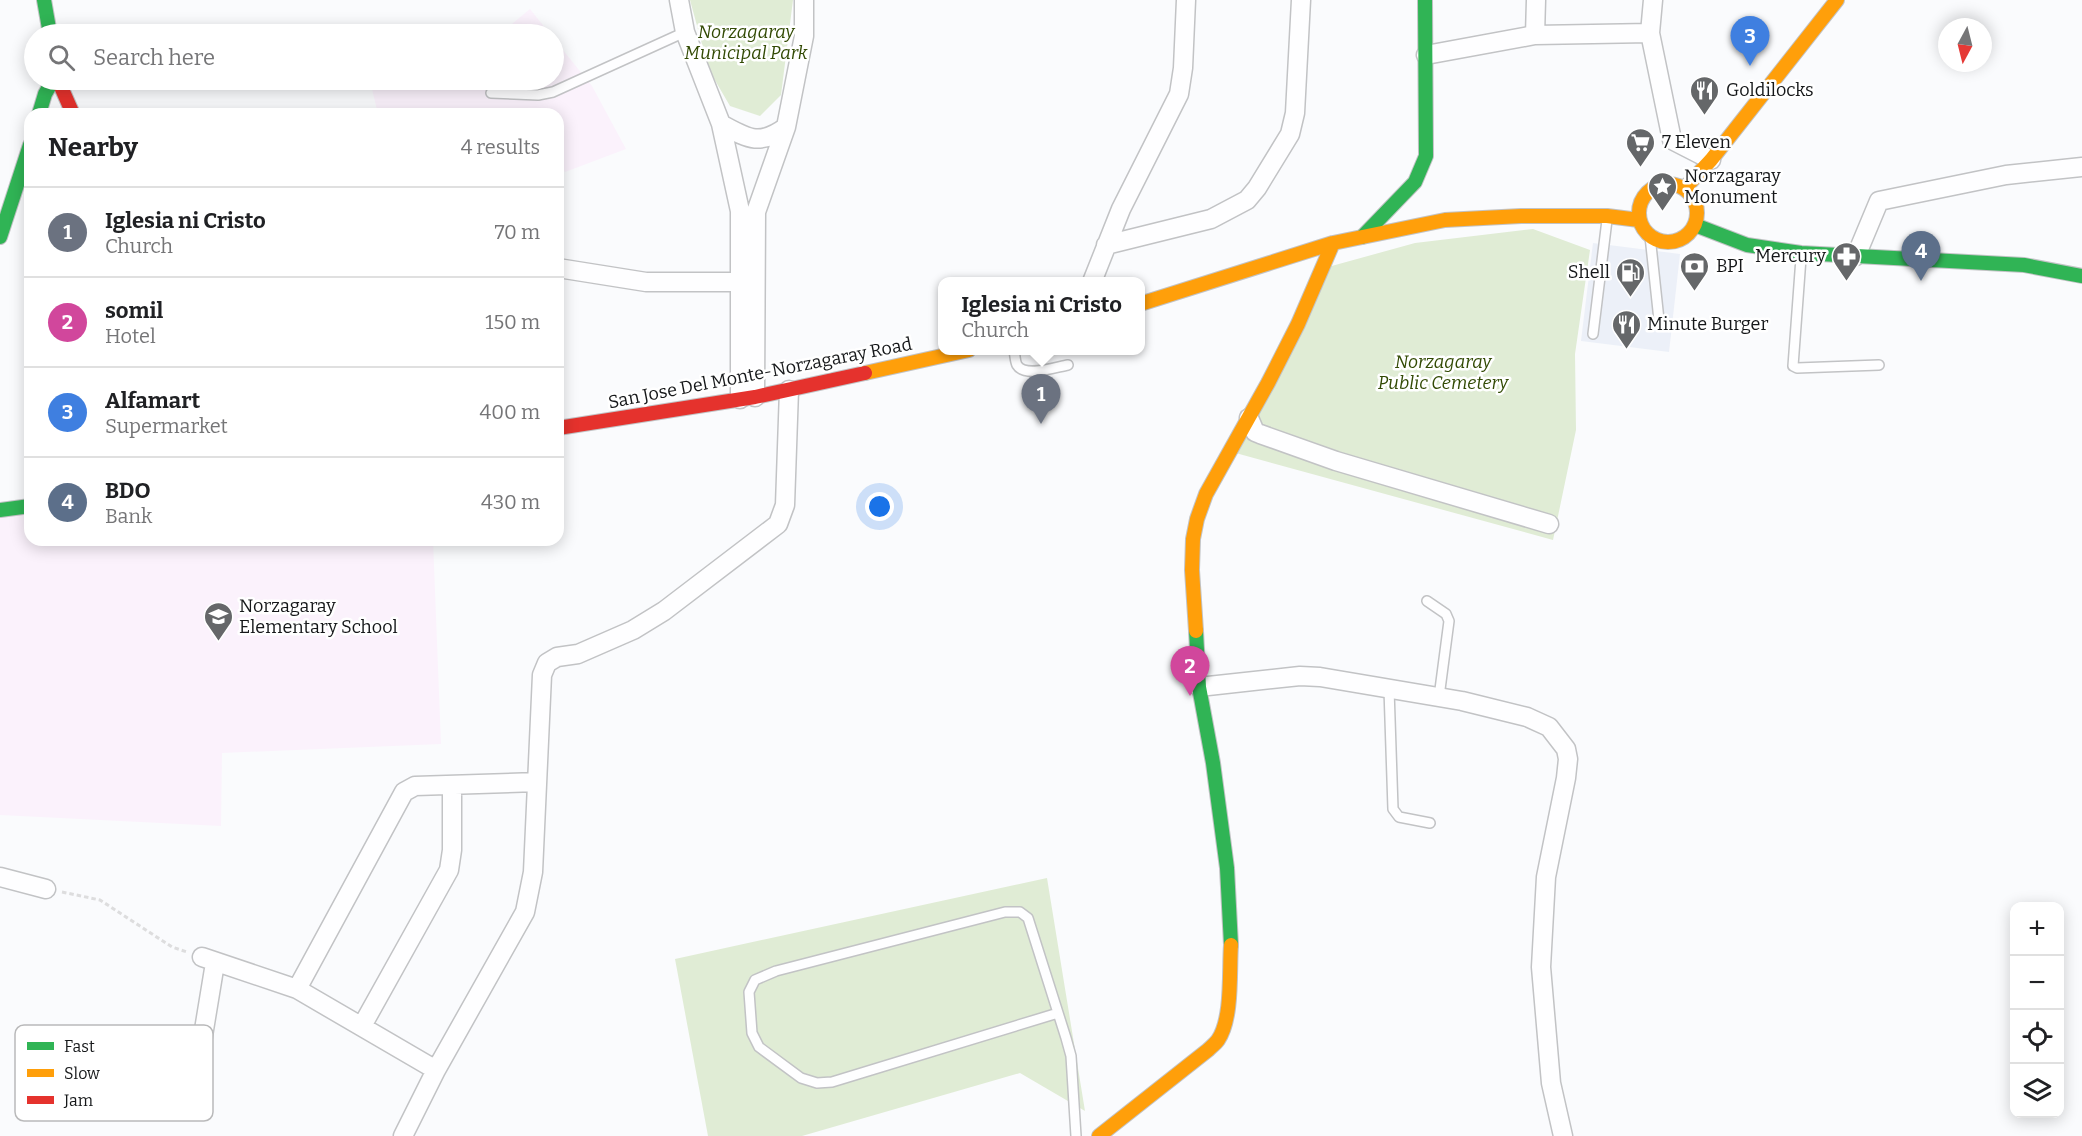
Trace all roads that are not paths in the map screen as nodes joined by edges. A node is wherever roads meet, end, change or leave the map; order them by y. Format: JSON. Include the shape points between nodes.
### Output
{"nodes":[{"id":1,"x":44,"y":0,"type":"edge"},
{"id":2,"x":679,"y":0,"type":"edge"},
{"id":3,"x":804,"y":0,"type":"edge"},
{"id":4,"x":1186,"y":0,"type":"edge"},
{"id":5,"x":1301,"y":0,"type":"edge"},
{"id":6,"x":1425,"y":0,"type":"edge"},
{"id":7,"x":1536,"y":0,"type":"edge"},
{"id":8,"x":1653,"y":0,"type":"edge"},
{"id":9,"x":1837,"y":0,"type":"edge"},
{"id":10,"x":48,"y":24,"type":"edge"},
{"id":11,"x":685,"y":32,"type":"junction"},
{"id":12,"x":1650,"y":33,"type":"junction"},
{"id":13,"x":1535,"y":35,"type":"junction"},
{"id":14,"x":1426,"y":55,"type":"junction"},
{"id":15,"x":564,"y":87,"type":"edge"},
{"id":16,"x":47,"y":90,"type":"edge"},
{"id":17,"x":63,"y":90,"type":"edge"},
{"id":18,"x":557,"y":90,"type":"edge"},
{"id":19,"x":491,"y":93,"type":"dead end"},
{"id":20,"x":41,"y":108,"type":"edge"},
{"id":21,"x":71,"y":108,"type":"edge"},
{"id":22,"x":721,"y":124,"type":"junction"},
{"id":23,"x":786,"y":127,"type":"junction"},
{"id":24,"x":24,"y":159,"type":"edge"},
{"id":25,"x":1711,"y":160,"type":"junction"},
{"id":26,"x":2082,"y":167,"type":"edge"},
{"id":27,"x":1684,"y":189,"type":"junction"},
{"id":28,"x":6,"y":200,"type":"edge"},
{"id":29,"x":1607,"y":216,"type":"junction"},
{"id":30,"x":1639,"y":220,"type":"junction"},
{"id":31,"x":1695,"y":225,"type":"junction"},
{"id":32,"x":0,"y":237,"type":"edge"},
{"id":33,"x":1362,"y":237,"type":"junction"},
{"id":34,"x":1650,"y":237,"type":"junction"},
{"id":35,"x":1333,"y":243,"type":"junction"},
{"id":36,"x":1106,"y":245,"type":"junction"},
{"id":37,"x":1801,"y":253,"type":"junction"},
{"id":38,"x":1856,"y":256,"type":"junction"},
{"id":39,"x":564,"y":269,"type":"edge"},
{"id":40,"x":2082,"y":276,"type":"edge"},
{"id":41,"x":1094,"y":277,"type":"edge"},
{"id":42,"x":738,"y":282,"type":"junction"},
{"id":43,"x":1145,"y":302,"type":"edge"},
{"id":44,"x":1659,"y":320,"type":"dead end"},
{"id":45,"x":1593,"y":334,"type":"dead end"},
{"id":46,"x":951,"y":355,"type":"edge"},
{"id":47,"x":1015,"y":355,"type":"edge"},
{"id":48,"x":1068,"y":365,"type":"dead end"},
{"id":49,"x":1879,"y":365,"type":"dead end"},
{"id":50,"x":789,"y":390,"type":"junction"},
{"id":51,"x":748,"y":398,"type":"junction"},
{"id":52,"x":1249,"y":418,"type":"junction"},
{"id":53,"x":564,"y":427,"type":"edge"},
{"id":54,"x":24,"y":507,"type":"edge"},
{"id":55,"x":0,"y":510,"type":"edge"},
{"id":56,"x":1550,"y":524,"type":"dead end"},
{"id":57,"x":1427,"y":601,"type":"dead end"},
{"id":58,"x":1198,"y":687,"type":"junction"},
{"id":59,"x":1389,"y":688,"type":"junction"},
{"id":60,"x":1439,"y":697,"type":"junction"},
{"id":61,"x":537,"y":782,"type":"junction"},
{"id":62,"x":452,"y":785,"type":"junction"},
{"id":63,"x":1430,"y":823,"type":"dead end"},
{"id":64,"x":0,"y":877,"type":"edge"},
{"id":65,"x":46,"y":889,"type":"road end"},
{"id":66,"x":297,"y":989,"type":"junction"},
{"id":67,"x":1058,"y":1013,"type":"junction"},
{"id":68,"x":203,"y":1025,"type":"edge"},
{"id":69,"x":362,"y":1026,"type":"junction"},
{"id":70,"x":436,"y":1070,"type":"junction"},
{"id":71,"x":403,"y":1136,"type":"edge"},
{"id":72,"x":1076,"y":1136,"type":"edge"},
{"id":73,"x":1099,"y":1136,"type":"edge"},
{"id":74,"x":1563,"y":1136,"type":"edge"}],
"edges":[{"from":1,"to":10,"type":"main road"},
{"from":2,"to":11,"type":"street"},
{"from":3,"to":23,"type":"street","via":[[804,36]]},
{"from":4,"to":36,"type":"street","via":[[1179,94]]},
{"from":5,"to":36,"type":"street","via":[[1295,113],[1290,134],[1257,188],[1246,200],[1211,219]]},
{"from":6,"to":14,"type":"main road"},
{"from":7,"to":13,"type":"street"},
{"from":8,"to":12,"type":"street"},
{"from":9,"to":25,"type":"main road"},
{"from":11,"to":15,"type":"lane"},
{"from":11,"to":22,"type":"street"},
{"from":12,"to":13,"type":"street"},
{"from":12,"to":25,"type":"street","via":[[1672,140]]},
{"from":13,"to":14,"type":"street"},
{"from":14,"to":33,"type":"main road","via":[[1426,156],[1422,168],[1414,182]]},
{"from":16,"to":20,"type":"main road"},
{"from":17,"to":21,"type":"main road"},
{"from":18,"to":19,"type":"lane","via":[[538,95]]},
{"from":22,"to":23,"type":"street","via":[[748,139],[766,138]]},
{"from":22,"to":42,"type":"street","via":[[740,211]]},
{"from":23,"to":51,"type":"street","via":[[756,212]]},
{"from":24,"to":28,"type":"main road"},
{"from":25,"to":27,"type":"main road"},
{"from":26,"to":38,"type":"street","via":[[2006,175],[1879,201]]},
{"from":27,"to":30,"type":"main road","via":[[1669,184],[1653,188],[1641,201]]},
{"from":27,"to":31,"type":"main road","via":[[1696,206]]},
{"from":28,"to":32,"type":"main road"},
{"from":29,"to":30,"type":"main road"},
{"from":29,"to":33,"type":"main road","via":[[1480,217]]},
{"from":29,"to":45,"type":"lane"},
{"from":30,"to":34,"type":"main road"},
{"from":31,"to":34,"type":"main road","via":[[1673,242]]},
{"from":31,"to":37,"type":"main road","via":[[1747,245]]},
{"from":33,"to":35,"type":"main road"},
{"from":34,"to":44,"type":"lane"},
{"from":35,"to":43,"type":"main road"},
{"from":35,"to":52,"type":"main road","via":[[1298,324]]},
{"from":36,"to":41,"type":"street"},
{"from":37,"to":38,"type":"main road"},
{"from":37,"to":49,"type":"lane","via":[[1793,366]]},
{"from":38,"to":40,"type":"main road","via":[[2024,265]]},
{"from":39,"to":42,"type":"street","via":[[646,282]]},
{"from":42,"to":51,"type":"street"},
{"from":46,"to":50,"type":"main road","name":"San Jose Del Monte-Norzagaray Road"},
{"from":47,"to":48,"type":"lane","via":[[1017,366],[1024,371]]},
{"from":50,"to":51,"type":"main road","name":"San Jose Del Monte-Norzagaray Road"},
{"from":50,"to":61,"type":"street","via":[[785,505],[778,524],[633,630],[547,663],[542,675]]},
{"from":51,"to":53,"type":"main road","name":"San Jose Del Monte-Norzagaray Road"},
{"from":52,"to":56,"type":"street","via":[[1255,432],[1336,461]]},
{"from":52,"to":58,"type":"main road","via":[[1206,494],[1197,519],[1192,570]]},
{"from":54,"to":55,"type":"main road"},
{"from":57,"to":60,"type":"lane","via":[[1446,614],[1449,621]]},
{"from":58,"to":59,"type":"street","via":[[1300,676]]},
{"from":58,"to":73,"type":"main road","via":[[1227,868],[1231,934],[1224,1028],[1208,1050]]},
{"from":59,"to":60,"type":"street"},
{"from":59,"to":63,"type":"lane","via":[[1393,809],[1399,817]]},
{"from":60,"to":74,"type":"street","via":[[1527,717],[1549,727],[1566,749],[1566,778],[1546,877],[1541,967],[1551,1083]]},
{"from":61,"to":62,"type":"street"},
{"from":61,"to":70,"type":"street","via":[[533,872],[525,912]]},
{"from":62,"to":66,"type":"street","via":[[416,786],[404,792]]},
{"from":62,"to":69,"type":"street","via":[[449,870]]},
{"from":64,"to":65,"type":"street"},
{"from":66,"to":68,"type":"street","via":[[209,960]]},
{"from":66,"to":69,"type":"street"},
{"from":67,"to":67,"type":"lane","via":[[1028,918],[1020,912],[1005,912],[776,971],[755,980],[749,992],[752,1033],[759,1047],[801,1078],[817,1083],[832,1082]]},
{"from":67,"to":72,"type":"lane","via":[[1071,1056]]},
{"from":69,"to":70,"type":"street"},
{"from":70,"to":71,"type":"street"}]}
